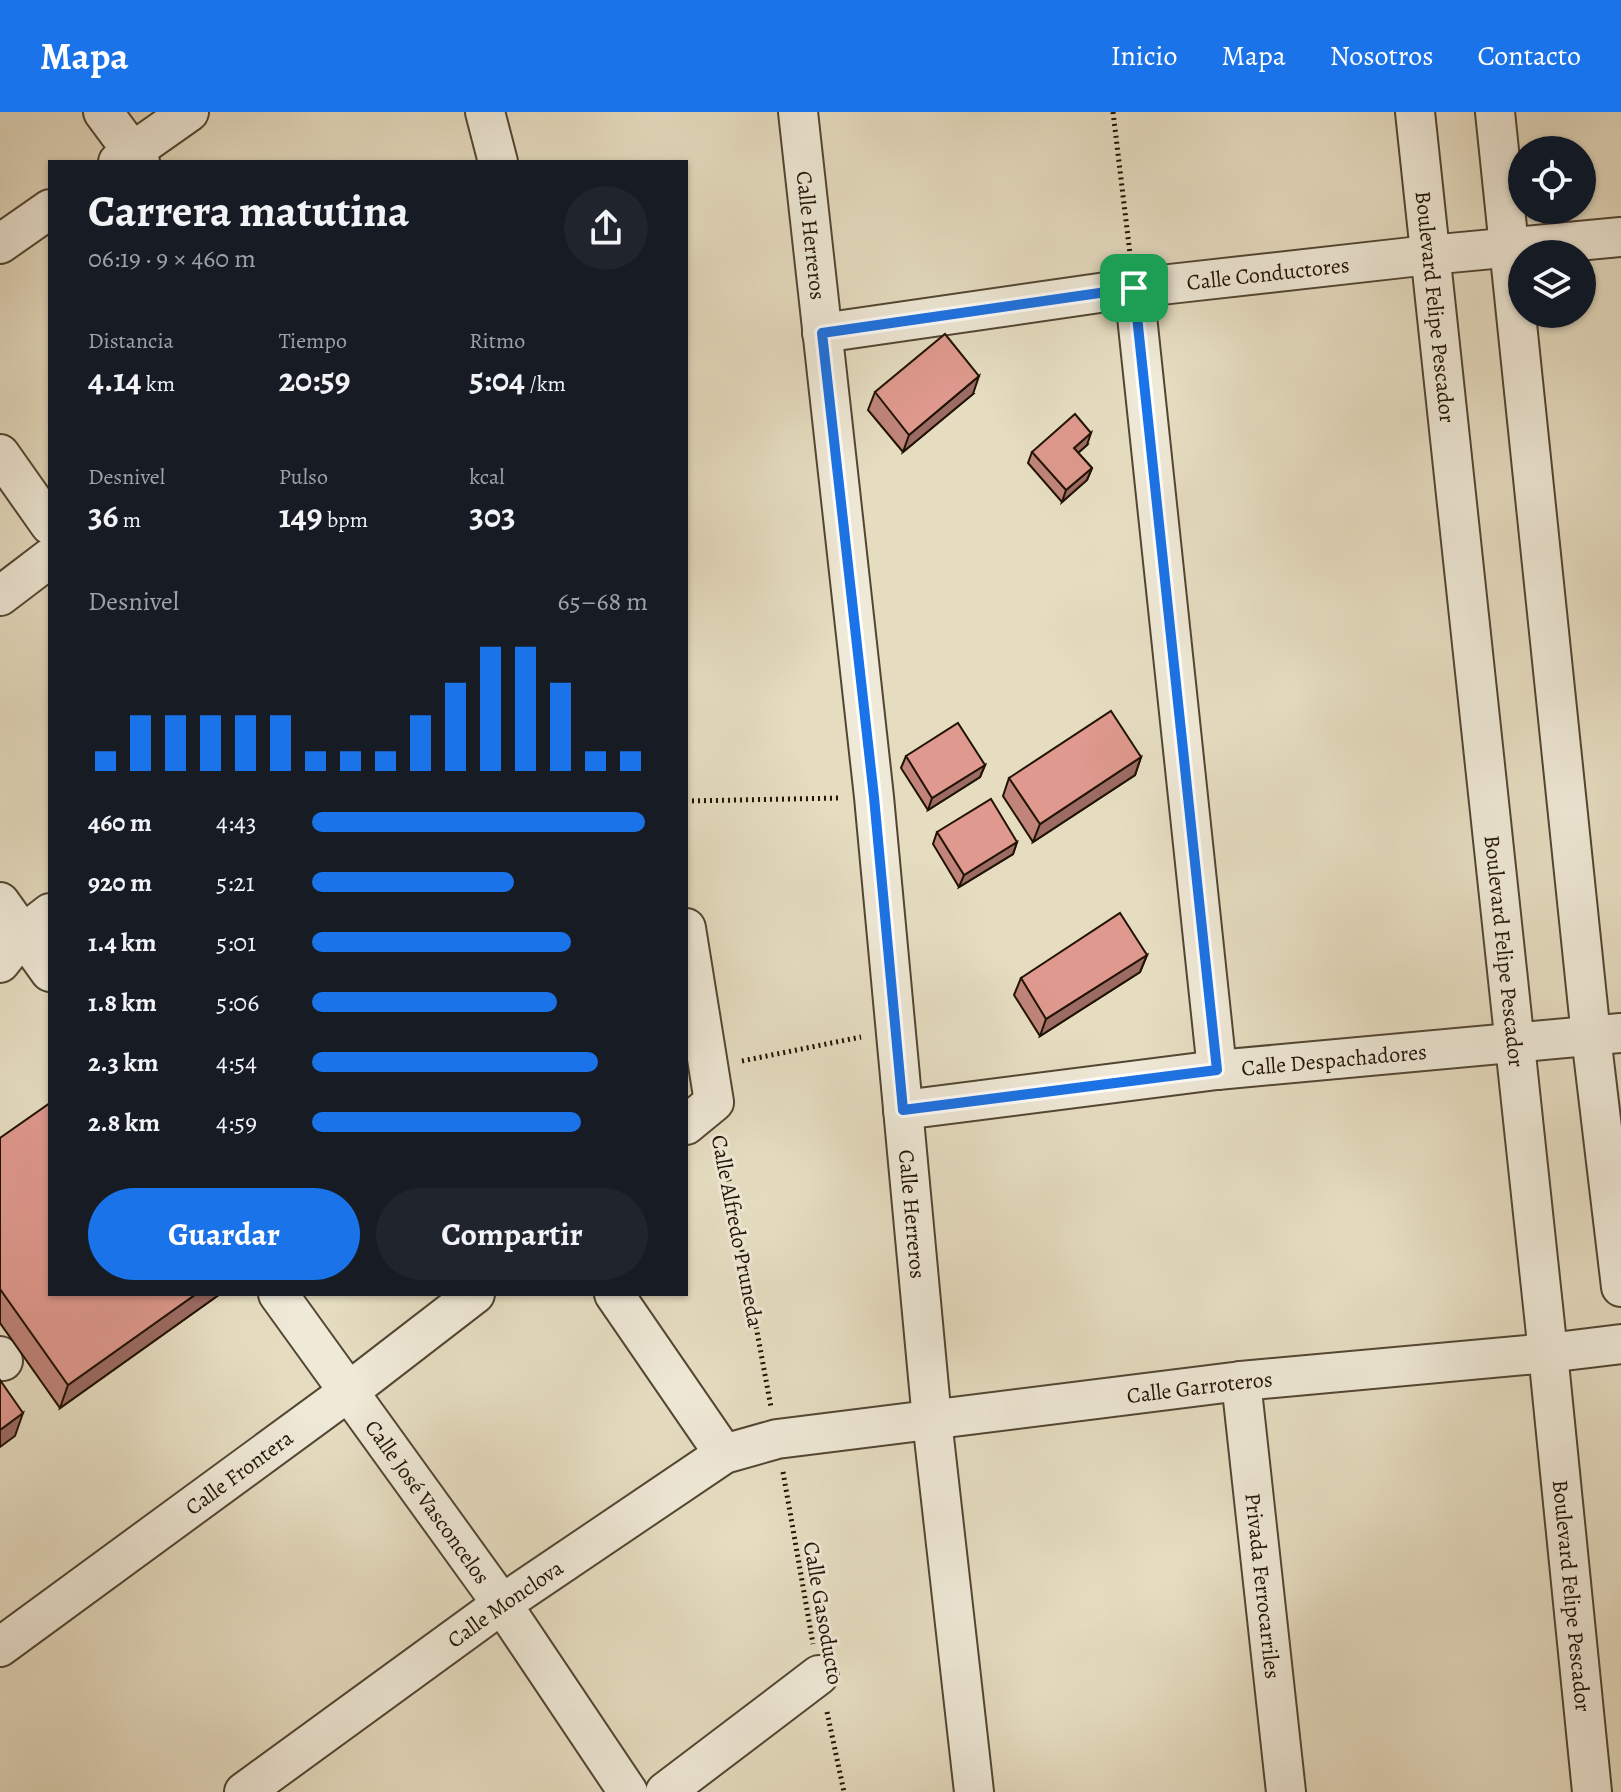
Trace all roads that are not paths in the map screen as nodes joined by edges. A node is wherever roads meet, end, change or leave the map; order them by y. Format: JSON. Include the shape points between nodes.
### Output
{"nodes":[{"id":1,"x":103,"y":112,"type":"edge"},
{"id":2,"x":189,"y":112,"type":"edge"},
{"id":3,"x":485,"y":112,"type":"edge"},
{"id":4,"x":798,"y":112,"type":"edge"},
{"id":5,"x":1415,"y":112,"type":"edge"},
{"id":6,"x":1495,"y":112,"type":"edge"},
{"id":7,"x":130,"y":159,"type":"edge"},
{"id":8,"x":497,"y":160,"type":"edge"},
{"id":9,"x":48,"y":210,"type":"edge"},
{"id":10,"x":1621,"y":237,"type":"edge"},
{"id":11,"x":1509,"y":240,"type":"edge"},
{"id":12,"x":1591,"y":240,"type":"edge"},
{"id":13,"x":0,"y":244,"type":"edge"},
{"id":14,"x":1508,"y":248,"type":"edge"},
{"id":15,"x":1429,"y":255,"type":"junction"},
{"id":16,"x":1134,"y":288,"type":"junction"},
{"id":17,"x":1520,"y":328,"type":"edge"},
{"id":18,"x":822,"y":333,"type":"junction"},
{"id":19,"x":0,"y":454,"type":"edge"},
{"id":20,"x":48,"y":522,"type":"edge"},
{"id":21,"x":48,"y":560,"type":"edge"},
{"id":22,"x":0,"y":596,"type":"edge"},
{"id":23,"x":0,"y":902,"type":"edge"},
{"id":24,"x":36,"y":923,"type":"edge"},
{"id":25,"x":688,"y":948,"type":"edge"},
{"id":26,"x":0,"y":963,"type":"edge"},
{"id":27,"x":48,"y":965,"type":"edge"},
{"id":28,"x":1606,"y":1034,"type":"edge"},
{"id":29,"x":1514,"y":1042,"type":"junction"},
{"id":30,"x":1217,"y":1070,"type":"junction"},
{"id":31,"x":703,"y":1098,"type":"edge"},
{"id":32,"x":903,"y":1110,"type":"junction"},
{"id":33,"x":1621,"y":1287,"type":"edge"},
{"id":34,"x":279,"y":1296,"type":"edge"},
{"id":35,"x":472,"y":1296,"type":"edge"},
{"id":36,"x":615,"y":1296,"type":"edge"},
{"id":37,"x":1621,"y":1344,"type":"edge"},
{"id":38,"x":1548,"y":1353,"type":"junction"},
{"id":39,"x":1241,"y":1381,"type":"junction"},
{"id":40,"x":348,"y":1392,"type":"junction"},
{"id":41,"x":932,"y":1420,"type":"junction"},
{"id":42,"x":777,"y":1439,"type":"joint"},
{"id":43,"x":724,"y":1454,"type":"junction"},
{"id":44,"x":502,"y":1604,"type":"junction"},
{"id":45,"x":0,"y":1647,"type":"edge"},
{"id":46,"x":819,"y":1675,"type":"road end"},
{"id":47,"x":244,"y":1792,"type":"edge"},
{"id":48,"x":628,"y":1792,"type":"edge"},
{"id":49,"x":665,"y":1792,"type":"edge"},
{"id":50,"x":974,"y":1792,"type":"edge"},
{"id":51,"x":1286,"y":1792,"type":"edge"},
{"id":52,"x":1592,"y":1792,"type":"edge"}],
"edges":[{"from":1,"to":7,"type":"street"},
{"from":2,"to":7,"type":"street"},
{"from":3,"to":8,"type":"street"},
{"from":4,"to":18,"type":"street","name":"Calle Herreros"},
{"from":5,"to":15,"type":"street","name":"Boulevard Felipe Pescador"},
{"from":6,"to":11,"type":"street"},
{"from":9,"to":13,"type":"street"},
{"from":10,"to":12,"type":"street","name":"Calle Conductores"},
{"from":14,"to":15,"type":"street","name":"Calle Conductores"},
{"from":15,"to":16,"type":"street","name":"Calle Conductores"},
{"from":15,"to":29,"type":"street","name":"Boulevard Felipe Pescador"},
{"from":16,"to":18,"type":"street","name":"Calle Conductores"},
{"from":16,"to":30,"type":"street"},
{"from":17,"to":28,"type":"street"},
{"from":18,"to":32,"type":"street","name":"Calle Herreros"},
{"from":19,"to":20,"type":"street"},
{"from":21,"to":22,"type":"street"},
{"from":23,"to":24,"type":"street"},
{"from":24,"to":26,"type":"street"},
{"from":24,"to":27,"type":"street"},
{"from":25,"to":31,"type":"street"},
{"from":28,"to":29,"type":"street","name":"Calle Despachadores"},
{"from":28,"to":33,"type":"street"},
{"from":29,"to":30,"type":"street","name":"Calle Despachadores"},
{"from":29,"to":38,"type":"street","name":"Boulevard Felipe Pescador"},
{"from":30,"to":32,"type":"street","name":"Calle Despachadores"},
{"from":32,"to":41,"type":"street","name":"Calle Herreros"},
{"from":34,"to":40,"type":"street","name":"Calle José Vasconcelos"},
{"from":35,"to":40,"type":"street","name":"Calle Frontera"},
{"from":36,"to":43,"type":"street"},
{"from":37,"to":38,"type":"street","name":"Calle Garroteros"},
{"from":38,"to":39,"type":"street","name":"Calle Garroteros"},
{"from":38,"to":52,"type":"street","name":"Boulevard Felipe Pescador"},
{"from":39,"to":41,"type":"street","name":"Calle Garroteros"},
{"from":39,"to":51,"type":"street","name":"Privada Ferrocarriles"},
{"from":40,"to":44,"type":"street","name":"Calle José Vasconcelos"},
{"from":40,"to":45,"type":"street","name":"Calle Frontera"},
{"from":41,"to":42,"type":"street","name":"Calle Garroteros"},
{"from":41,"to":50,"type":"street","name":"Calle Herreros"},
{"from":42,"to":43,"type":"street","name":"Calle Monclova"},
{"from":43,"to":44,"type":"street","name":"Calle Monclova"},
{"from":44,"to":47,"type":"street","name":"Calle Monclova"},
{"from":44,"to":48,"type":"street","name":"Calle José Vasconcelos"},
{"from":46,"to":49,"type":"street"}]}
